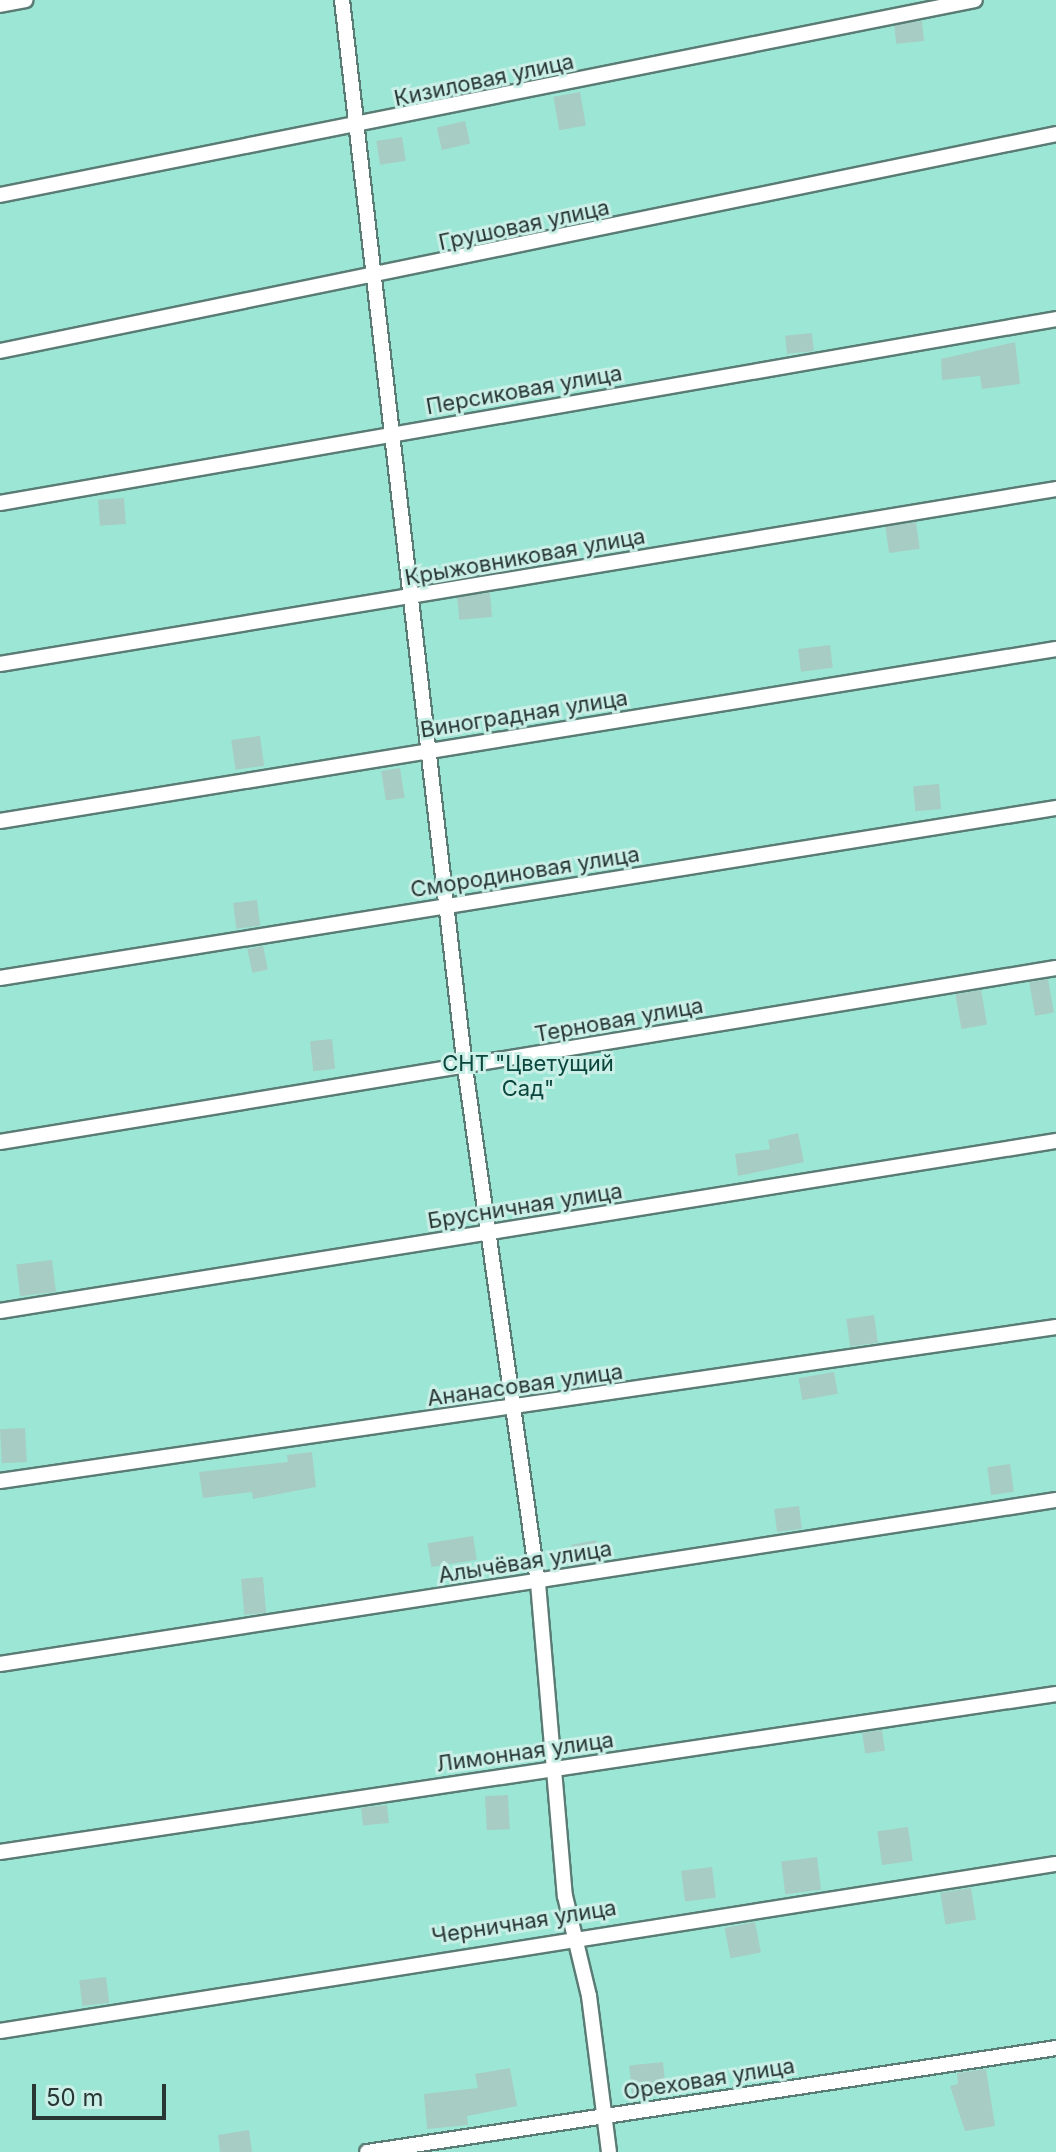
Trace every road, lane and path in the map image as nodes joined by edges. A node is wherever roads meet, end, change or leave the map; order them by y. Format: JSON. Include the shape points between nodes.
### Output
{"nodes":[{"id":1,"x":26,"y":0,"type":"edge"},
{"id":2,"x":342,"y":0,"type":"edge"},
{"id":3,"x":975,"y":0,"type":"edge"},
{"id":4,"x":7,"y":3,"type":"edge"},
{"id":5,"x":359,"y":129,"type":"junction"},
{"id":6,"x":1056,"y":134,"type":"edge"},
{"id":7,"x":0,"y":195,"type":"edge"},
{"id":8,"x":377,"y":279,"type":"junction"},
{"id":9,"x":1056,"y":319,"type":"edge"},
{"id":10,"x":0,"y":351,"type":"edge"},
{"id":11,"x":386,"y":436,"type":"junction"},
{"id":12,"x":1056,"y":489,"type":"edge"},
{"id":13,"x":0,"y":503,"type":"edge"},
{"id":14,"x":407,"y":599,"type":"junction"},
{"id":15,"x":1056,"y":649,"type":"edge"},
{"id":16,"x":0,"y":664,"type":"edge"},
{"id":17,"x":431,"y":751,"type":"junction"},
{"id":18,"x":1056,"y":808,"type":"edge"},
{"id":19,"x":0,"y":821,"type":"edge"},
{"id":20,"x":447,"y":907,"type":"junction"},
{"id":21,"x":1056,"y":968,"type":"edge"},
{"id":22,"x":0,"y":978,"type":"edge"},
{"id":23,"x":465,"y":1068,"type":"junction"},
{"id":24,"x":1056,"y":1141,"type":"edge"},
{"id":25,"x":0,"y":1142,"type":"edge"},
{"id":26,"x":486,"y":1235,"type":"junction"},
{"id":27,"x":0,"y":1311,"type":"edge"},
{"id":28,"x":1056,"y":1327,"type":"edge"},
{"id":29,"x":510,"y":1410,"type":"junction"},
{"id":30,"x":0,"y":1481,"type":"edge"},
{"id":31,"x":1056,"y":1500,"type":"edge"},
{"id":32,"x":538,"y":1583,"type":"junction"},
{"id":33,"x":0,"y":1664,"type":"edge"},
{"id":34,"x":1056,"y":1694,"type":"edge"},
{"id":35,"x":555,"y":1770,"type":"junction"},
{"id":36,"x":0,"y":1852,"type":"edge"},
{"id":37,"x":1056,"y":1864,"type":"edge"},
{"id":38,"x":571,"y":1936,"type":"junction"},
{"id":39,"x":0,"y":2031,"type":"edge"},
{"id":40,"x":1056,"y":2048,"type":"edge"},
{"id":41,"x":604,"y":2117,"type":"junction"},
{"id":42,"x":367,"y":2152,"type":"edge"},
{"id":43,"x":609,"y":2152,"type":"edge"}],
"edges":[{"from":1,"to":4,"type":"street"},
{"from":2,"to":5,"type":"street"},
{"from":3,"to":5,"type":"street","name":"Кизиловая улица"},
{"from":5,"to":7,"type":"street","name":"Кизиловая улица"},
{"from":5,"to":8,"type":"street"},
{"from":6,"to":8,"type":"street","name":"Грушовая улица"},
{"from":8,"to":10,"type":"street","name":"Грушовая улица"},
{"from":8,"to":11,"type":"street"},
{"from":9,"to":11,"type":"street","name":"Персиковая улица"},
{"from":11,"to":13,"type":"street","name":"Персиковая улица"},
{"from":11,"to":14,"type":"street"},
{"from":12,"to":14,"type":"street","name":"Крыжовниковая улица"},
{"from":14,"to":16,"type":"street","name":"Крыжовниковая улица"},
{"from":14,"to":17,"type":"street"},
{"from":15,"to":17,"type":"street","name":"Виноградная улица"},
{"from":17,"to":19,"type":"street","name":"Виноградная улица"},
{"from":17,"to":20,"type":"street"},
{"from":18,"to":20,"type":"street","name":"Смородиновая улица"},
{"from":20,"to":22,"type":"street","name":"Смородиновая улица"},
{"from":20,"to":23,"type":"street"},
{"from":21,"to":23,"type":"street","name":"Терновая улица"},
{"from":23,"to":25,"type":"street","name":"Терновая улица"},
{"from":23,"to":26,"type":"street"},
{"from":24,"to":26,"type":"street","name":"Брусничная улица"},
{"from":26,"to":27,"type":"street","name":"Брусничная улица"},
{"from":26,"to":29,"type":"street"},
{"from":28,"to":29,"type":"street","name":"Ананасовая улица"},
{"from":29,"to":30,"type":"street","name":"Ананасовая улица"},
{"from":29,"to":32,"type":"street"},
{"from":31,"to":32,"type":"street","name":"Алычёвая улица"},
{"from":32,"to":33,"type":"street","name":"Алычёвая улица"},
{"from":32,"to":35,"type":"street"},
{"from":34,"to":35,"type":"street","name":"Лимонная улица"},
{"from":35,"to":36,"type":"street","name":"Лимонная улица"},
{"from":35,"to":38,"type":"street"},
{"from":37,"to":38,"type":"street","name":"Черничная улица"},
{"from":38,"to":39,"type":"street","name":"Черничная улица"},
{"from":38,"to":41,"type":"street","via":[[589,1996]]},
{"from":40,"to":41,"type":"street","name":"Ореховая улица"},
{"from":41,"to":42,"type":"street","name":"Ореховая улица"},
{"from":41,"to":43,"type":"street"}]}
